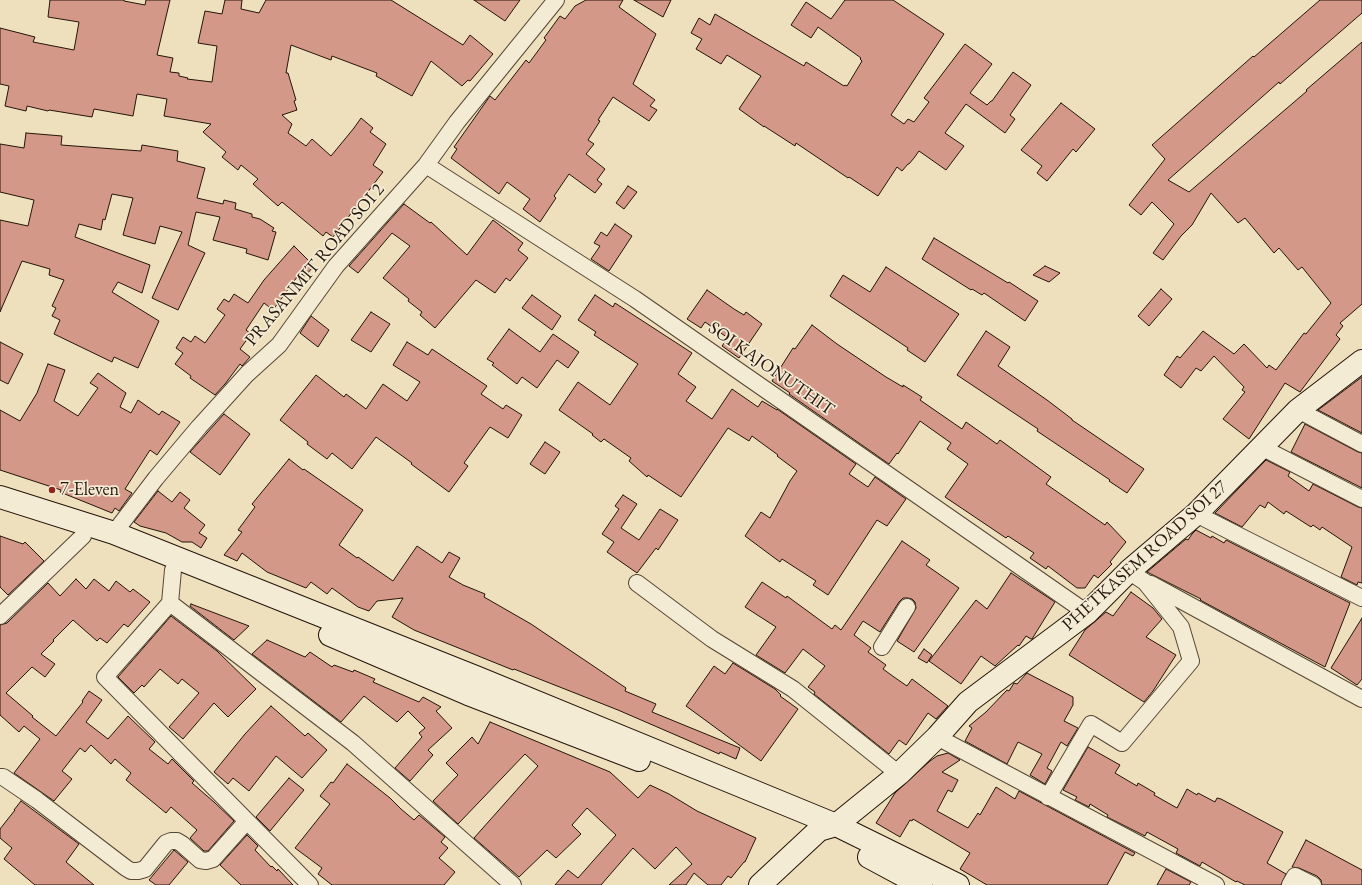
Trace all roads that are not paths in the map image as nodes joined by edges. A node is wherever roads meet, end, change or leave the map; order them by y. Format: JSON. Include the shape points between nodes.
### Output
{"nodes":[{"id":1,"x":556,"y":0,"type":"edge"},
{"id":2,"x":426,"y":165,"type":"junction"},
{"id":3,"x":1362,"y":361,"type":"edge"},
{"id":4,"x":1298,"y":410,"type":"junction"},
{"id":5,"x":1362,"y":444,"type":"edge"},
{"id":6,"x":1261,"y":447,"type":"junction"},
{"id":7,"x":0,"y":497,"type":"edge"},
{"id":8,"x":1362,"y":499,"type":"edge"},
{"id":9,"x":0,"y":508,"type":"edge"},
{"id":10,"x":1196,"y":514,"type":"junction"},
{"id":11,"x":114,"y":533,"type":"junction"},
{"id":12,"x":83,"y":536,"type":"junction"},
{"id":13,"x":173,"y":570,"type":"junction"},
{"id":14,"x":1132,"y":574,"type":"junction"},
{"id":15,"x":637,"y":583,"type":"dead end"},
{"id":16,"x":237,"y":589,"type":"junction"},
{"id":17,"x":1362,"y":598,"type":"edge"},
{"id":18,"x":170,"y":603,"type":"junction"},
{"id":19,"x":907,"y":607,"type":"dead end"},
{"id":20,"x":1087,"y":613,"type":"junction"},
{"id":21,"x":0,"y":616,"type":"edge"},
{"id":22,"x":882,"y":647,"type":"dead end"},
{"id":23,"x":1362,"y":699,"type":"edge"},
{"id":24,"x":937,"y":737,"type":"junction"},
{"id":25,"x":899,"y":774,"type":"junction"},
{"id":26,"x":0,"y":777,"type":"edge"},
{"id":27,"x":1048,"y":797,"type":"junction"},
{"id":28,"x":246,"y":822,"type":"junction"},
{"id":29,"x":827,"y":828,"type":"junction"},
{"id":30,"x":1208,"y":883,"type":"edge"},
{"id":31,"x":310,"y":885,"type":"edge"},
{"id":32,"x":513,"y":885,"type":"edge"},
{"id":33,"x":760,"y":885,"type":"edge"},
{"id":34,"x":921,"y":885,"type":"edge"},
{"id":35,"x":958,"y":885,"type":"edge"},
{"id":36,"x":1290,"y":885,"type":"edge"},
{"id":37,"x":1313,"y":885,"type":"edge"}],
"edges":[{"from":1,"to":2,"type":"street","name":"PRASANMIT ROAD SOI 2","via":[[456,122]]},
{"from":2,"to":11,"type":"street","name":"PRASANMIT ROAD SOI 2","via":[[336,266],[279,345],[247,374],[199,427]]},
{"from":2,"to":20,"type":"street","name":"SOI KAJONUTHIT","via":[[635,299]]},
{"from":3,"to":4,"type":"main road","name":"PHETKASEM ROAD SOI 27"},
{"from":4,"to":5,"type":"street"},
{"from":4,"to":6,"type":"main road","name":"PHETKASEM ROAD SOI 27"},
{"from":6,"to":8,"type":"street"},
{"from":6,"to":10,"type":"main road","name":"PHETKASEM ROAD SOI 27"},
{"from":7,"to":11,"type":"main road"},
{"from":9,"to":12,"type":"main road"},
{"from":10,"to":14,"type":"main road","name":"PHETKASEM ROAD SOI 27"},
{"from":10,"to":17,"type":"street"},
{"from":11,"to":16,"type":"main road"},
{"from":12,"to":13,"type":"main road"},
{"from":12,"to":21,"type":"street"},
{"from":13,"to":16,"type":"main road"},
{"from":13,"to":18,"type":"street"},
{"from":14,"to":20,"type":"main road","name":"PHETKASEM ROAD SOI 27"},
{"from":14,"to":23,"type":"street"},
{"from":14,"to":27,"type":"street","via":[[1145,582],[1181,628],[1191,661],[1122,743],[1091,724]]},
{"from":15,"to":25,"type":"street","via":[[712,639],[793,689]]},
{"from":16,"to":29,"type":"main road","via":[[493,684]]},
{"from":18,"to":28,"type":"street","via":[[105,677]]},
{"from":18,"to":32,"type":"street","via":[[353,743]]},
{"from":19,"to":22,"type":"street"},
{"from":20,"to":24,"type":"main road","name":"PHETKASEM ROAD SOI 27","via":[[968,702]]},
{"from":24,"to":25,"type":"main road","name":"PHETKASEM ROAD SOI 27"},
{"from":24,"to":27,"type":"street"},
{"from":25,"to":29,"type":"main road","name":"PHETKASEM ROAD SOI 27"},
{"from":26,"to":28,"type":"street","via":[[37,800],[131,871],[145,869],[166,843],[171,841],[182,844],[200,860],[213,859]]},
{"from":27,"to":30,"type":"street"},
{"from":28,"to":31,"type":"street"},
{"from":29,"to":33,"type":"main road","name":"PHETKASEM ROAD SOI 27"},
{"from":29,"to":34,"type":"main road"},
{"from":29,"to":35,"type":"main road"},
{"from":36,"to":37,"type":"street","via":[[1295,876]]}]}
